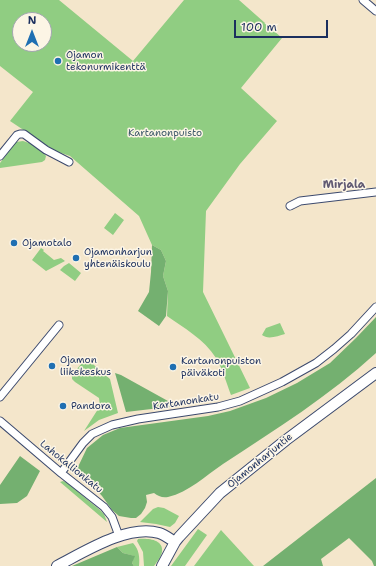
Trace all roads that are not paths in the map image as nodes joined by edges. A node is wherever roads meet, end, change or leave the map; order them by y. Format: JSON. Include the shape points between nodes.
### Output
{"nodes":[{"id":1,"x":363,"y":0,"type":"edge"},
{"id":2,"x":376,"y":11,"type":"edge"},
{"id":3,"x":0,"y":156,"type":"edge"},
{"id":4,"x":69,"y":162,"type":"dead end"},
{"id":5,"x":376,"y":192,"type":"edge"},
{"id":6,"x":290,"y":206,"type":"dead end"},
{"id":7,"x":376,"y":307,"type":"edge"},
{"id":8,"x":59,"y":325,"type":"dead end"},
{"id":9,"x":376,"y":373,"type":"edge"},
{"id":10,"x":0,"y":397,"type":"edge"},
{"id":11,"x":0,"y":421,"type":"edge"},
{"id":12,"x":61,"y":473,"type":"junction"},
{"id":13,"x":119,"y":536,"type":"junction"},
{"id":14,"x":176,"y":542,"type":"junction"},
{"id":15,"x":57,"y":566,"type":"edge"},
{"id":16,"x":162,"y":566,"type":"edge"}],
"edges":[{"from":1,"to":2,"type":"street"},
{"from":3,"to":4,"type":"street","via":[[17,135],[24,134]]},
{"from":5,"to":6,"type":"street","via":[[300,201]]},
{"from":7,"to":12,"type":"street","name":"Kartanonkatu","via":[[334,349],[316,363],[282,382],[240,401],[218,407],[123,422],[107,427],[92,434]]},
{"from":8,"to":10,"type":"street"},
{"from":9,"to":14,"type":"main road","name":"Ojamonharjuntie","via":[[220,493]]},
{"from":11,"to":12,"type":"street","name":"Lahokallionkatu"},
{"from":12,"to":13,"type":"street","name":"Lahokallionkatu","via":[[104,506],[112,517]]},
{"from":13,"to":14,"type":"main road","via":[[144,531],[159,533]]},
{"from":13,"to":15,"type":"main road"},
{"from":14,"to":16,"type":"main road","name":"Ojamonharjuntie"}]}
